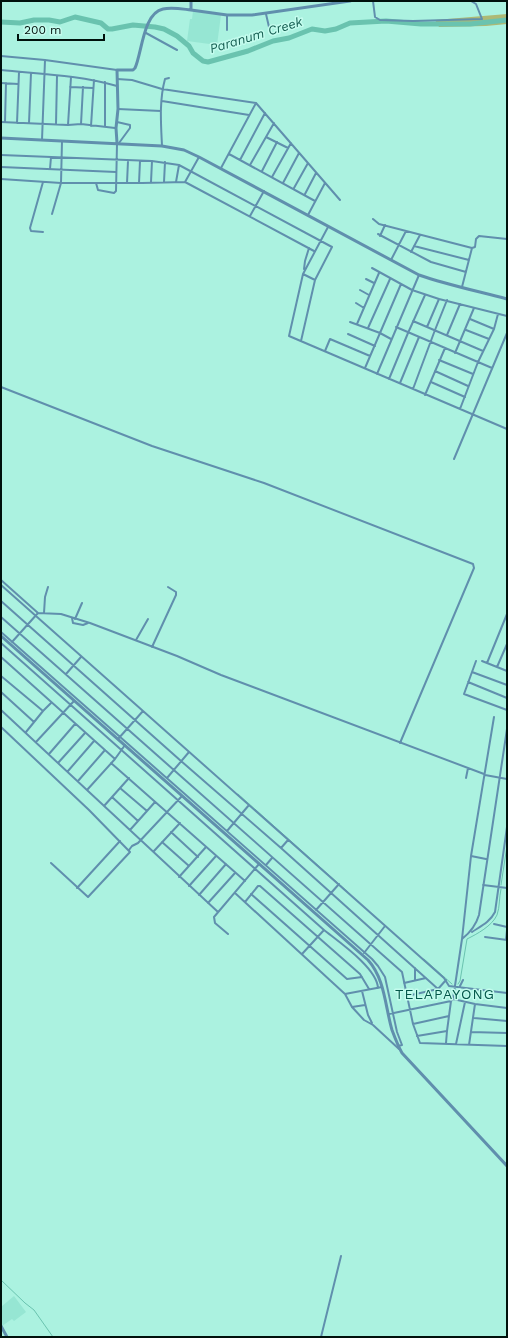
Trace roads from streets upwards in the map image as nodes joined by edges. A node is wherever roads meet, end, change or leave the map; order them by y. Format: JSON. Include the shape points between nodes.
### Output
{"nodes":[{"id":1,"x":191,"y":1,"type":"edge"},
{"id":2,"x":350,"y":1,"type":"edge"},
{"id":3,"x":373,"y":1,"type":"edge"},
{"id":4,"x":471,"y":1,"type":"edge"},
{"id":5,"x":340,"y":2,"type":"edge"},
{"id":6,"x":191,"y":10,"type":"junction"},
{"id":7,"x":266,"y":14,"type":"junction"},
{"id":8,"x":227,"y":15,"type":"junction"},
{"id":9,"x":269,"y":26,"type":"dead end"},
{"id":10,"x":226,"y":30,"type":"dead end"},
{"id":11,"x":146,"y":31,"type":"junction"},
{"id":12,"x":177,"y":50,"type":"dead end"},
{"id":13,"x":1,"y":56,"type":"edge"},
{"id":14,"x":45,"y":60,"type":"junction"},
{"id":15,"x":1,"y":70,"type":"edge"},
{"id":16,"x":118,"y":70,"type":"junction"},
{"id":17,"x":19,"y":72,"type":"junction"},
{"id":18,"x":31,"y":72,"type":"junction"},
{"id":19,"x":44,"y":74,"type":"junction"},
{"id":20,"x":57,"y":76,"type":"junction"},
{"id":21,"x":71,"y":77,"type":"junction"},
{"id":22,"x":169,"y":78,"type":"dead end"},
{"id":23,"x":117,"y":79,"type":"junction"},
{"id":24,"x":94,"y":80,"type":"junction"},
{"id":25,"x":105,"y":82,"type":"junction"},
{"id":26,"x":1,"y":83,"type":"edge"},
{"id":27,"x":6,"y":83,"type":"junction"},
{"id":28,"x":18,"y":84,"type":"junction"},
{"id":29,"x":70,"y":86,"type":"junction"},
{"id":30,"x":117,"y":86,"type":"junction"},
{"id":31,"x":83,"y":87,"type":"junction"},
{"id":32,"x":94,"y":88,"type":"junction"},
{"id":33,"x":162,"y":89,"type":"junction"},
{"id":34,"x":162,"y":101,"type":"junction"},
{"id":35,"x":256,"y":103,"type":"junction"},
{"id":36,"x":118,"y":109,"type":"junction"},
{"id":37,"x":161,"y":111,"type":"junction"},
{"id":38,"x":265,"y":113,"type":"junction"},
{"id":39,"x":249,"y":115,"type":"junction"},
{"id":40,"x":1,"y":122,"type":"edge"},
{"id":41,"x":5,"y":122,"type":"junction"},
{"id":42,"x":117,"y":122,"type":"junction"},
{"id":43,"x":17,"y":123,"type":"junction"},
{"id":44,"x":29,"y":123,"type":"junction"},
{"id":45,"x":43,"y":123,"type":"junction"},
{"id":46,"x":56,"y":124,"type":"junction"},
{"id":47,"x":81,"y":124,"type":"junction"},
{"id":48,"x":274,"y":124,"type":"junction"},
{"id":49,"x":68,"y":125,"type":"junction"},
{"id":50,"x":91,"y":126,"type":"junction"},
{"id":51,"x":105,"y":126,"type":"junction"},
{"id":52,"x":116,"y":128,"type":"junction"},
{"id":53,"x":266,"y":137,"type":"junction"},
{"id":54,"x":1,"y":138,"type":"edge"},
{"id":55,"x":42,"y":140,"type":"junction"},
{"id":56,"x":62,"y":141,"type":"junction"},
{"id":57,"x":277,"y":142,"type":"junction"},
{"id":58,"x":118,"y":143,"type":"junction"},
{"id":59,"x":290,"y":143,"type":"junction"},
{"id":60,"x":162,"y":146,"type":"junction"},
{"id":61,"x":288,"y":148,"type":"junction"},
{"id":62,"x":299,"y":153,"type":"junction"},
{"id":63,"x":229,"y":154,"type":"junction"},
{"id":64,"x":1,"y":155,"type":"edge"},
{"id":65,"x":51,"y":157,"type":"junction"},
{"id":66,"x":61,"y":157,"type":"junction"},
{"id":67,"x":199,"y":157,"type":"junction"},
{"id":68,"x":117,"y":160,"type":"junction"},
{"id":69,"x":240,"y":160,"type":"junction"},
{"id":70,"x":128,"y":161,"type":"junction"},
{"id":71,"x":140,"y":161,"type":"junction"},
{"id":72,"x":152,"y":162,"type":"junction"},
{"id":73,"x":165,"y":162,"type":"junction"},
{"id":74,"x":308,"y":163,"type":"junction"},
{"id":75,"x":179,"y":165,"type":"junction"},
{"id":76,"x":250,"y":165,"type":"junction"},
{"id":77,"x":1,"y":167,"type":"edge"},
{"id":78,"x":221,"y":168,"type":"junction"},
{"id":79,"x":50,"y":169,"type":"junction"},
{"id":80,"x":61,"y":170,"type":"junction"},
{"id":81,"x":192,"y":171,"type":"junction"},
{"id":82,"x":262,"y":171,"type":"junction"},
{"id":83,"x":116,"y":172,"type":"junction"},
{"id":84,"x":316,"y":173,"type":"junction"},
{"id":85,"x":272,"y":177,"type":"junction"},
{"id":86,"x":1,"y":179,"type":"edge"},
{"id":87,"x":43,"y":182,"type":"junction"},
{"id":88,"x":164,"y":182,"type":"junction"},
{"id":89,"x":176,"y":182,"type":"junction"},
{"id":90,"x":185,"y":182,"type":"junction"},
{"id":91,"x":61,"y":183,"type":"junction"},
{"id":92,"x":96,"y":183,"type":"junction"},
{"id":93,"x":116,"y":183,"type":"junction"},
{"id":94,"x":139,"y":183,"type":"junction"},
{"id":95,"x":151,"y":183,"type":"junction"},
{"id":96,"x":283,"y":183,"type":"junction"},
{"id":97,"x":325,"y":183,"type":"junction"},
{"id":98,"x":128,"y":184,"type":"junction"},
{"id":99,"x":294,"y":188,"type":"junction"},
{"id":100,"x":264,"y":191,"type":"junction"},
{"id":101,"x":305,"y":194,"type":"junction"},
{"id":102,"x":340,"y":200,"type":"dead end"},
{"id":103,"x":316,"y":201,"type":"junction"},
{"id":104,"x":256,"y":206,"type":"junction"},
{"id":105,"x":52,"y":214,"type":"dead end"},
{"id":106,"x":308,"y":215,"type":"junction"},
{"id":107,"x":250,"y":216,"type":"junction"},
{"id":108,"x":373,"y":220,"type":"dead end"},
{"id":109,"x":385,"y":225,"type":"junction"},
{"id":110,"x":328,"y":226,"type":"junction"},
{"id":111,"x":406,"y":231,"type":"junction"},
{"id":112,"x":43,"y":232,"type":"dead end"},
{"id":113,"x":420,"y":235,"type":"junction"},
{"id":114,"x":507,"y":239,"type":"edge"},
{"id":115,"x":321,"y":240,"type":"junction"},
{"id":116,"x":399,"y":246,"type":"junction"},
{"id":117,"x":414,"y":246,"type":"junction"},
{"id":118,"x":309,"y":248,"type":"junction"},
{"id":119,"x":472,"y":248,"type":"junction"},
{"id":120,"x":314,"y":251,"type":"junction"},
{"id":121,"x":411,"y":252,"type":"junction"},
{"id":122,"x":391,"y":260,"type":"junction"},
{"id":123,"x":469,"y":260,"type":"junction"},
{"id":124,"x":372,"y":268,"type":"dead end"},
{"id":125,"x":304,"y":269,"type":"junction"},
{"id":126,"x":466,"y":272,"type":"junction"},
{"id":127,"x":379,"y":273,"type":"junction"},
{"id":128,"x":303,"y":274,"type":"junction"},
{"id":129,"x":419,"y":275,"type":"junction"},
{"id":130,"x":366,"y":279,"type":"dead end"},
{"id":131,"x":390,"y":279,"type":"junction"},
{"id":132,"x":315,"y":280,"type":"junction"},
{"id":133,"x":374,"y":283,"type":"junction"},
{"id":134,"x":401,"y":284,"type":"junction"},
{"id":135,"x":462,"y":287,"type":"junction"},
{"id":136,"x":360,"y":290,"type":"dead end"},
{"id":137,"x":412,"y":290,"type":"junction"},
{"id":138,"x":369,"y":295,"type":"junction"},
{"id":139,"x":425,"y":295,"type":"junction"},
{"id":140,"x":507,"y":298,"type":"edge"},
{"id":141,"x":439,"y":299,"type":"junction"},
{"id":142,"x":447,"y":300,"type":"junction"},
{"id":143,"x":356,"y":304,"type":"dead end"},
{"id":144,"x":460,"y":304,"type":"junction"},
{"id":145,"x":364,"y":308,"type":"junction"},
{"id":146,"x":474,"y":308,"type":"junction"},
{"id":147,"x":498,"y":314,"type":"junction"},
{"id":148,"x":507,"y":316,"type":"edge"},
{"id":149,"x":470,"y":319,"type":"junction"},
{"id":150,"x":413,"y":321,"type":"junction"},
{"id":151,"x":350,"y":322,"type":"dead end"},
{"id":152,"x":357,"y":324,"type":"junction"},
{"id":153,"x":396,"y":327,"type":"junction"},
{"id":154,"x":427,"y":327,"type":"junction"},
{"id":155,"x":368,"y":328,"type":"junction"},
{"id":156,"x":494,"y":328,"type":"junction"},
{"id":157,"x":435,"y":330,"type":"junction"},
{"id":158,"x":466,"y":330,"type":"junction"},
{"id":159,"x":380,"y":333,"type":"junction"},
{"id":160,"x":408,"y":333,"type":"junction"},
{"id":161,"x":507,"y":333,"type":"edge"},
{"id":162,"x":348,"y":334,"type":"dead end"},
{"id":163,"x":447,"y":335,"type":"junction"},
{"id":164,"x":420,"y":337,"type":"junction"},
{"id":165,"x":391,"y":339,"type":"junction"},
{"id":166,"x":489,"y":339,"type":"junction"},
{"id":167,"x":301,"y":341,"type":"junction"},
{"id":168,"x":461,"y":341,"type":"junction"},
{"id":169,"x":430,"y":342,"type":"junction"},
{"id":170,"x":375,"y":346,"type":"junction"},
{"id":171,"x":445,"y":348,"type":"junction"},
{"id":172,"x":326,"y":351,"type":"junction"},
{"id":173,"x":483,"y":351,"type":"junction"},
{"id":174,"x":455,"y":353,"type":"junction"},
{"id":175,"x":370,"y":356,"type":"junction"},
{"id":176,"x":439,"y":360,"type":"junction"},
{"id":177,"x":478,"y":362,"type":"junction"},
{"id":178,"x":365,"y":368,"type":"junction"},
{"id":179,"x":492,"y":368,"type":"junction"},
{"id":180,"x":434,"y":371,"type":"junction"},
{"id":181,"x":377,"y":374,"type":"junction"},
{"id":182,"x":473,"y":374,"type":"junction"},
{"id":183,"x":389,"y":379,"type":"junction"},
{"id":184,"x":431,"y":382,"type":"junction"},
{"id":185,"x":400,"y":383,"type":"junction"},
{"id":186,"x":469,"y":386,"type":"junction"},
{"id":187,"x":1,"y":387,"type":"edge"},
{"id":188,"x":413,"y":389,"type":"junction"},
{"id":189,"x":425,"y":395,"type":"junction"},
{"id":190,"x":465,"y":397,"type":"junction"},
{"id":191,"x":460,"y":409,"type":"junction"},
{"id":192,"x":472,"y":414,"type":"junction"},
{"id":193,"x":507,"y":429,"type":"edge"},
{"id":194,"x":454,"y":459,"type":"dead end"},
{"id":195,"x":1,"y":580,"type":"edge"},
{"id":196,"x":1,"y":585,"type":"edge"},
{"id":197,"x":168,"y":587,"type":"dead end"},
{"id":198,"x":48,"y":588,"type":"dead end"},
{"id":199,"x":1,"y":601,"type":"edge"},
{"id":200,"x":82,"y":603,"type":"dead end"},
{"id":201,"x":38,"y":613,"type":"junction"},
{"id":202,"x":44,"y":613,"type":"junction"},
{"id":203,"x":507,"y":614,"type":"edge"},
{"id":204,"x":36,"y":616,"type":"junction"},
{"id":205,"x":1,"y":617,"type":"edge"},
{"id":206,"x":506,"y":617,"type":"edge"},
{"id":207,"x":73,"y":618,"type":"junction"},
{"id":208,"x":148,"y":619,"type":"dead end"},
{"id":209,"x":88,"y":623,"type":"junction"},
{"id":210,"x":28,"y":624,"type":"junction"},
{"id":211,"x":1,"y":632,"type":"edge"},
{"id":212,"x":20,"y":634,"type":"junction"},
{"id":213,"x":1,"y":636,"type":"edge"},
{"id":214,"x":136,"y":641,"type":"junction"},
{"id":215,"x":12,"y":642,"type":"junction"},
{"id":216,"x":1,"y":643,"type":"edge"},
{"id":217,"x":507,"y":644,"type":"edge"},
{"id":218,"x":152,"y":647,"type":"junction"},
{"id":219,"x":1,"y":657,"type":"edge"},
{"id":220,"x":82,"y":657,"type":"junction"},
{"id":221,"x":476,"y":661,"type":"dead end"},
{"id":222,"x":482,"y":661,"type":"dead end"},
{"id":223,"x":487,"y":663,"type":"junction"},
{"id":224,"x":74,"y":665,"type":"junction"},
{"id":225,"x":498,"y":668,"type":"junction"},
{"id":226,"x":507,"y":671,"type":"edge"},
{"id":227,"x":472,"y":672,"type":"junction"},
{"id":228,"x":66,"y":674,"type":"junction"},
{"id":229,"x":1,"y":676,"type":"edge"},
{"id":230,"x":468,"y":682,"type":"junction"},
{"id":231,"x":507,"y":685,"type":"edge"},
{"id":232,"x":1,"y":692,"type":"edge"},
{"id":233,"x":507,"y":698,"type":"edge"},
{"id":234,"x":74,"y":701,"type":"junction"},
{"id":235,"x":51,"y":703,"type":"junction"},
{"id":236,"x":71,"y":705,"type":"junction"},
{"id":237,"x":1,"y":710,"type":"edge"},
{"id":238,"x":507,"y":710,"type":"edge"},
{"id":239,"x":43,"y":711,"type":"junction"},
{"id":240,"x":143,"y":711,"type":"junction"},
{"id":241,"x":62,"y":713,"type":"junction"},
{"id":242,"x":494,"y":717,"type":"dead end"},
{"id":243,"x":136,"y":720,"type":"junction"},
{"id":244,"x":34,"y":722,"type":"junction"},
{"id":245,"x":75,"y":724,"type":"junction"},
{"id":246,"x":1,"y":727,"type":"edge"},
{"id":247,"x":128,"y":729,"type":"junction"},
{"id":248,"x":507,"y":729,"type":"edge"},
{"id":249,"x":25,"y":732,"type":"junction"},
{"id":250,"x":85,"y":733,"type":"junction"},
{"id":251,"x":119,"y":738,"type":"junction"},
{"id":252,"x":94,"y":741,"type":"junction"},
{"id":253,"x":36,"y":742,"type":"junction"},
{"id":254,"x":400,"y":743,"type":"junction"},
{"id":255,"x":125,"y":745,"type":"junction"},
{"id":256,"x":105,"y":750,"type":"junction"},
{"id":257,"x":121,"y":750,"type":"junction"},
{"id":258,"x":189,"y":752,"type":"junction"},
{"id":259,"x":49,"y":754,"type":"junction"},
{"id":260,"x":115,"y":759,"type":"junction"},
{"id":261,"x":181,"y":762,"type":"junction"},
{"id":262,"x":58,"y":763,"type":"junction"},
{"id":263,"x":111,"y":763,"type":"junction"},
{"id":264,"x":468,"y":768,"type":"junction"},
{"id":265,"x":174,"y":770,"type":"junction"},
{"id":266,"x":68,"y":772,"type":"junction"},
{"id":267,"x":484,"y":775,"type":"junction"},
{"id":268,"x":500,"y":777,"type":"junction"},
{"id":269,"x":129,"y":778,"type":"junction"},
{"id":270,"x":167,"y":778,"type":"junction"},
{"id":271,"x":466,"y":778,"type":"dead end"},
{"id":272,"x":507,"y":779,"type":"edge"},
{"id":273,"x":78,"y":781,"type":"junction"},
{"id":274,"x":120,"y":788,"type":"junction"},
{"id":275,"x":87,"y":790,"type":"junction"},
{"id":276,"x":182,"y":796,"type":"junction"},
{"id":277,"x":112,"y":797,"type":"junction"},
{"id":278,"x":179,"y":800,"type":"junction"},
{"id":279,"x":155,"y":802,"type":"junction"},
{"id":280,"x":250,"y":805,"type":"junction"},
{"id":281,"x":104,"y":806,"type":"junction"},
{"id":282,"x":147,"y":811,"type":"junction"},
{"id":283,"x":167,"y":812,"type":"junction"},
{"id":284,"x":242,"y":815,"type":"junction"},
{"id":285,"x":138,"y":821,"type":"junction"},
{"id":286,"x":180,"y":823,"type":"junction"},
{"id":287,"x":235,"y":823,"type":"junction"},
{"id":288,"x":507,"y":827,"type":"edge"},
{"id":289,"x":130,"y":830,"type":"junction"},
{"id":290,"x":227,"y":831,"type":"junction"},
{"id":291,"x":171,"y":832,"type":"junction"},
{"id":292,"x":141,"y":840,"type":"junction"},
{"id":293,"x":288,"y":840,"type":"junction"},
{"id":294,"x":120,"y":841,"type":"junction"},
{"id":295,"x":162,"y":842,"type":"junction"},
{"id":296,"x":206,"y":847,"type":"junction"},
{"id":297,"x":281,"y":848,"type":"junction"},
{"id":298,"x":129,"y":850,"type":"junction"},
{"id":299,"x":154,"y":852,"type":"junction"},
{"id":300,"x":216,"y":856,"type":"junction"},
{"id":301,"x":471,"y":856,"type":"junction"},
{"id":302,"x":198,"y":857,"type":"junction"},
{"id":303,"x":272,"y":858,"type":"junction"},
{"id":304,"x":486,"y":859,"type":"junction"},
{"id":305,"x":50,"y":863,"type":"dead end"},
{"id":306,"x":226,"y":864,"type":"junction"},
{"id":307,"x":259,"y":864,"type":"junction"},
{"id":308,"x":266,"y":865,"type":"junction"},
{"id":309,"x":189,"y":866,"type":"junction"},
{"id":310,"x":255,"y":868,"type":"junction"},
{"id":311,"x":236,"y":873,"type":"junction"},
{"id":312,"x":179,"y":877,"type":"junction"},
{"id":313,"x":245,"y":881,"type":"junction"},
{"id":314,"x":339,"y":884,"type":"junction"},
{"id":315,"x":483,"y":885,"type":"junction"},
{"id":316,"x":189,"y":886,"type":"junction"},
{"id":317,"x":498,"y":887,"type":"junction"},
{"id":318,"x":76,"y":888,"type":"junction"},
{"id":319,"x":507,"y":888,"type":"edge"},
{"id":320,"x":235,"y":893,"type":"junction"},
{"id":321,"x":331,"y":893,"type":"junction"},
{"id":322,"x":251,"y":894,"type":"junction"},
{"id":323,"x":199,"y":895,"type":"junction"},
{"id":324,"x":245,"y":902,"type":"junction"},
{"id":325,"x":322,"y":902,"type":"junction"},
{"id":326,"x":208,"y":903,"type":"junction"},
{"id":327,"x":316,"y":910,"type":"junction"},
{"id":328,"x":218,"y":912,"type":"junction"},
{"id":329,"x":494,"y":924,"type":"dead end"},
{"id":330,"x":385,"y":926,"type":"junction"},
{"id":331,"x":507,"y":926,"type":"edge"},
{"id":332,"x":324,"y":930,"type":"junction"},
{"id":333,"x":507,"y":930,"type":"edge"},
{"id":334,"x":471,"y":932,"type":"junction"},
{"id":335,"x":228,"y":934,"type":"dead end"},
{"id":336,"x":378,"y":935,"type":"junction"},
{"id":337,"x":318,"y":937,"type":"junction"},
{"id":338,"x":485,"y":937,"type":"dead end"},
{"id":339,"x":462,"y":939,"type":"junction"},
{"id":340,"x":506,"y":940,"type":"edge"},
{"id":341,"x":371,"y":945,"type":"junction"},
{"id":342,"x":310,"y":946,"type":"junction"},
{"id":343,"x":364,"y":953,"type":"junction"},
{"id":344,"x":302,"y":954,"type":"junction"},
{"id":345,"x":415,"y":968,"type":"junction"},
{"id":346,"x":362,"y":977,"type":"junction"},
{"id":347,"x":426,"y":978,"type":"junction"},
{"id":348,"x":446,"y":980,"type":"junction"},
{"id":349,"x":463,"y":980,"type":"dead end"},
{"id":350,"x":415,"y":981,"type":"junction"},
{"id":351,"x":404,"y":983,"type":"junction"},
{"id":352,"x":455,"y":986,"type":"junction"},
{"id":353,"x":460,"y":986,"type":"junction"},
{"id":354,"x":382,"y":987,"type":"junction"},
{"id":355,"x":378,"y":988,"type":"junction"},
{"id":356,"x":438,"y":989,"type":"junction"},
{"id":357,"x":362,"y":990,"type":"junction"},
{"id":358,"x":369,"y":990,"type":"junction"},
{"id":359,"x":507,"y":993,"type":"edge"},
{"id":360,"x":345,"y":994,"type":"junction"},
{"id":361,"x":407,"y":996,"type":"junction"},
{"id":362,"x":452,"y":1000,"type":"junction"},
{"id":363,"x":465,"y":1002,"type":"junction"},
{"id":364,"x":365,"y":1004,"type":"junction"},
{"id":365,"x":475,"y":1004,"type":"junction"},
{"id":366,"x":352,"y":1007,"type":"junction"},
{"id":367,"x":507,"y":1008,"type":"edge"},
{"id":368,"x":410,"y":1010,"type":"junction"},
{"id":369,"x":394,"y":1013,"type":"junction"},
{"id":370,"x":389,"y":1014,"type":"junction"},
{"id":371,"x":449,"y":1016,"type":"junction"},
{"id":372,"x":474,"y":1018,"type":"junction"},
{"id":373,"x":507,"y":1021,"type":"edge"},
{"id":374,"x":413,"y":1024,"type":"junction"},
{"id":375,"x":373,"y":1025,"type":"junction"},
{"id":376,"x":447,"y":1031,"type":"junction"},
{"id":377,"x":471,"y":1032,"type":"junction"},
{"id":378,"x":507,"y":1033,"type":"edge"},
{"id":379,"x":417,"y":1036,"type":"junction"},
{"id":380,"x":446,"y":1043,"type":"junction"},
{"id":381,"x":456,"y":1044,"type":"junction"},
{"id":382,"x":469,"y":1045,"type":"junction"},
{"id":383,"x":398,"y":1046,"type":"junction"},
{"id":384,"x":507,"y":1046,"type":"edge"},
{"id":385,"x":400,"y":1050,"type":"junction"},
{"id":386,"x":507,"y":1166,"type":"edge"},
{"id":387,"x":341,"y":1256,"type":"dead end"},
{"id":388,"x":1,"y":1326,"type":"edge"},
{"id":389,"x":7,"y":1337,"type":"edge"},
{"id":390,"x":321,"y":1337,"type":"edge"}],
"edges":[{"from":1,"to":6,"type":"street"},
{"from":2,"to":5,"type":"street"},
{"from":3,"to":4,"type":"street","via":[[375,17],[380,20],[482,19],[476,4]]},
{"from":5,"to":7,"type":"street"},
{"from":6,"to":8,"type":"street"},
{"from":6,"to":11,"type":"street","via":[[163,9],[147,24]]},
{"from":7,"to":8,"type":"street"},
{"from":7,"to":9,"type":"street"},
{"from":8,"to":10,"type":"street"},
{"from":11,"to":12,"type":"street"},
{"from":11,"to":16,"type":"street","via":[[135,68]]},
{"from":13,"to":14,"type":"street"},
{"from":14,"to":16,"type":"street"},
{"from":14,"to":19,"type":"street"},
{"from":15,"to":17,"type":"street"},
{"from":16,"to":23,"type":"street"},
{"from":17,"to":18,"type":"street"},
{"from":17,"to":28,"type":"street"},
{"from":18,"to":19,"type":"street"},
{"from":18,"to":44,"type":"street"},
{"from":19,"to":20,"type":"street"},
{"from":19,"to":45,"type":"street"},
{"from":20,"to":21,"type":"street"},
{"from":20,"to":46,"type":"street"},
{"from":21,"to":24,"type":"street"},
{"from":21,"to":29,"type":"street"},
{"from":22,"to":33,"type":"street","via":[[165,79]]},
{"from":23,"to":30,"type":"street"},
{"from":23,"to":33,"type":"street","via":[[132,80]]},
{"from":24,"to":25,"type":"street"},
{"from":24,"to":32,"type":"street"},
{"from":25,"to":30,"type":"street"},
{"from":25,"to":51,"type":"street"},
{"from":26,"to":27,"type":"street"},
{"from":27,"to":28,"type":"street"},
{"from":27,"to":41,"type":"street"},
{"from":28,"to":43,"type":"street"},
{"from":29,"to":31,"type":"street"},
{"from":29,"to":49,"type":"street"},
{"from":30,"to":36,"type":"street"},
{"from":31,"to":32,"type":"street"},
{"from":31,"to":47,"type":"street"},
{"from":32,"to":50,"type":"street"},
{"from":33,"to":34,"type":"street"},
{"from":33,"to":35,"type":"street"},
{"from":34,"to":37,"type":"street"},
{"from":34,"to":39,"type":"street"},
{"from":35,"to":38,"type":"street"},
{"from":35,"to":39,"type":"street"},
{"from":36,"to":37,"type":"street"},
{"from":36,"to":42,"type":"street"},
{"from":37,"to":60,"type":"street"},
{"from":38,"to":48,"type":"street"},
{"from":38,"to":69,"type":"street"},
{"from":39,"to":63,"type":"street"},
{"from":40,"to":41,"type":"street"},
{"from":41,"to":43,"type":"street"},
{"from":42,"to":52,"type":"street"},
{"from":42,"to":58,"type":"street","via":[[130,125]]},
{"from":43,"to":44,"type":"street"},
{"from":44,"to":45,"type":"street"},
{"from":45,"to":46,"type":"street"},
{"from":45,"to":55,"type":"street"},
{"from":46,"to":49,"type":"street"},
{"from":47,"to":49,"type":"street"},
{"from":47,"to":50,"type":"street"},
{"from":48,"to":53,"type":"street"},
{"from":48,"to":59,"type":"street"},
{"from":50,"to":51,"type":"street"},
{"from":51,"to":52,"type":"street"},
{"from":52,"to":58,"type":"street"},
{"from":53,"to":57,"type":"street"},
{"from":53,"to":76,"type":"street"},
{"from":54,"to":55,"type":"street"},
{"from":55,"to":56,"type":"street"},
{"from":56,"to":58,"type":"street"},
{"from":56,"to":66,"type":"street"},
{"from":57,"to":61,"type":"street"},
{"from":57,"to":82,"type":"street"},
{"from":58,"to":60,"type":"street"},
{"from":58,"to":68,"type":"street"},
{"from":59,"to":61,"type":"street"},
{"from":59,"to":62,"type":"street"},
{"from":60,"to":67,"type":"street","via":[[184,150]]},
{"from":61,"to":85,"type":"street"},
{"from":62,"to":74,"type":"street"},
{"from":62,"to":96,"type":"street"},
{"from":63,"to":69,"type":"street"},
{"from":63,"to":78,"type":"street"},
{"from":64,"to":65,"type":"street"},
{"from":65,"to":66,"type":"street"},
{"from":65,"to":79,"type":"street"},
{"from":66,"to":68,"type":"street"},
{"from":66,"to":80,"type":"street"},
{"from":67,"to":78,"type":"street"},
{"from":67,"to":81,"type":"street"},
{"from":68,"to":70,"type":"street"},
{"from":68,"to":83,"type":"street"},
{"from":69,"to":76,"type":"street"},
{"from":70,"to":71,"type":"street"},
{"from":70,"to":98,"type":"street"},
{"from":71,"to":72,"type":"street"},
{"from":71,"to":94,"type":"street"},
{"from":72,"to":73,"type":"street"},
{"from":72,"to":95,"type":"street"},
{"from":73,"to":75,"type":"street"},
{"from":73,"to":88,"type":"street"},
{"from":74,"to":84,"type":"street"},
{"from":74,"to":99,"type":"street"},
{"from":75,"to":81,"type":"street"},
{"from":75,"to":89,"type":"street"},
{"from":76,"to":82,"type":"street"},
{"from":77,"to":79,"type":"street"},
{"from":78,"to":100,"type":"street"},
{"from":79,"to":80,"type":"street"},
{"from":80,"to":83,"type":"street"},
{"from":80,"to":91,"type":"street"},
{"from":81,"to":90,"type":"street"},
{"from":81,"to":104,"type":"street"},
{"from":82,"to":85,"type":"street"},
{"from":83,"to":93,"type":"street"},
{"from":84,"to":97,"type":"street"},
{"from":84,"to":101,"type":"street"},
{"from":85,"to":96,"type":"street"},
{"from":86,"to":87,"type":"street"},
{"from":87,"to":91,"type":"street"},
{"from":87,"to":112,"type":"street","via":[[30,228],[31,231]]},
{"from":88,"to":89,"type":"street"},
{"from":88,"to":95,"type":"street"},
{"from":89,"to":90,"type":"street"},
{"from":90,"to":107,"type":"street"},
{"from":91,"to":92,"type":"street"},
{"from":91,"to":105,"type":"street"},
{"from":92,"to":93,"type":"street"},
{"from":92,"to":93,"type":"street","via":[[98,190],[114,193]]},
{"from":93,"to":98,"type":"street"},
{"from":94,"to":95,"type":"street"},
{"from":94,"to":98,"type":"street"},
{"from":96,"to":99,"type":"street"},
{"from":97,"to":102,"type":"street"},
{"from":97,"to":103,"type":"street"},
{"from":99,"to":101,"type":"street"},
{"from":100,"to":104,"type":"street"},
{"from":100,"to":106,"type":"street"},
{"from":101,"to":103,"type":"street"},
{"from":103,"to":106,"type":"street"},
{"from":104,"to":107,"type":"street"},
{"from":104,"to":115,"type":"street"},
{"from":106,"to":110,"type":"street"},
{"from":107,"to":118,"type":"street"},
{"from":108,"to":109,"type":"street"},
{"from":109,"to":111,"type":"street"},
{"from":109,"to":116,"type":"street","via":[[379,235]]},
{"from":110,"to":115,"type":"street"},
{"from":110,"to":122,"type":"street"},
{"from":111,"to":113,"type":"street"},
{"from":111,"to":116,"type":"street"},
{"from":113,"to":117,"type":"street"},
{"from":113,"to":119,"type":"street"},
{"from":114,"to":119,"type":"street","via":[[479,236],[475,247]]},
{"from":115,"to":120,"type":"street"},
{"from":115,"to":132,"type":"street","via":[[332,247]]},
{"from":116,"to":121,"type":"street"},
{"from":116,"to":122,"type":"street"},
{"from":117,"to":121,"type":"street"},
{"from":117,"to":123,"type":"street"},
{"from":118,"to":120,"type":"street"},
{"from":118,"to":125,"type":"street"},
{"from":119,"to":123,"type":"street"},
{"from":120,"to":125,"type":"street"},
{"from":121,"to":126,"type":"street","via":[[430,262]]},
{"from":122,"to":129,"type":"street"},
{"from":123,"to":126,"type":"street"},
{"from":124,"to":127,"type":"street"},
{"from":125,"to":128,"type":"street"},
{"from":126,"to":135,"type":"street"},
{"from":127,"to":131,"type":"street"},
{"from":127,"to":133,"type":"street"},
{"from":128,"to":132,"type":"street"},
{"from":128,"to":167,"type":"street","via":[[288,336]]},
{"from":129,"to":135,"type":"street"},
{"from":129,"to":137,"type":"street"},
{"from":130,"to":133,"type":"street"},
{"from":131,"to":134,"type":"street"},
{"from":131,"to":155,"type":"street"},
{"from":132,"to":167,"type":"street"},
{"from":133,"to":138,"type":"street"},
{"from":134,"to":137,"type":"street"},
{"from":134,"to":159,"type":"street"},
{"from":135,"to":140,"type":"street"},
{"from":136,"to":138,"type":"street"},
{"from":137,"to":139,"type":"street"},
{"from":137,"to":153,"type":"street"},
{"from":138,"to":145,"type":"street"},
{"from":139,"to":141,"type":"street"},
{"from":139,"to":150,"type":"street"},
{"from":141,"to":142,"type":"street"},
{"from":141,"to":154,"type":"street"},
{"from":142,"to":144,"type":"street"},
{"from":142,"to":157,"type":"street"},
{"from":143,"to":145,"type":"street"},
{"from":144,"to":146,"type":"street"},
{"from":144,"to":163,"type":"street"},
{"from":145,"to":152,"type":"street"},
{"from":146,"to":147,"type":"street"},
{"from":146,"to":149,"type":"street"},
{"from":147,"to":148,"type":"street"},
{"from":147,"to":156,"type":"street"},
{"from":149,"to":156,"type":"street"},
{"from":149,"to":158,"type":"street"},
{"from":150,"to":154,"type":"street"},
{"from":150,"to":160,"type":"street"},
{"from":151,"to":152,"type":"street"},
{"from":152,"to":155,"type":"street"},
{"from":153,"to":160,"type":"street"},
{"from":153,"to":165,"type":"street"},
{"from":154,"to":157,"type":"street"},
{"from":155,"to":159,"type":"street"},
{"from":156,"to":166,"type":"street"},
{"from":157,"to":163,"type":"street"},
{"from":157,"to":169,"type":"street"},
{"from":158,"to":166,"type":"street"},
{"from":158,"to":168,"type":"street"},
{"from":159,"to":165,"type":"street"},
{"from":159,"to":170,"type":"street"},
{"from":160,"to":164,"type":"street"},
{"from":160,"to":183,"type":"street"},
{"from":161,"to":179,"type":"street"},
{"from":162,"to":170,"type":"street"},
{"from":163,"to":168,"type":"street"},
{"from":164,"to":169,"type":"street"},
{"from":164,"to":185,"type":"street"},
{"from":165,"to":181,"type":"street"},
{"from":166,"to":173,"type":"street"},
{"from":167,"to":172,"type":"street"},
{"from":168,"to":173,"type":"street"},
{"from":168,"to":174,"type":"street"},
{"from":169,"to":171,"type":"street"},
{"from":169,"to":188,"type":"street"},
{"from":170,"to":175,"type":"street"},
{"from":171,"to":174,"type":"street"},
{"from":171,"to":176,"type":"street"},
{"from":172,"to":175,"type":"street","via":[[330,339]]},
{"from":172,"to":178,"type":"street"},
{"from":173,"to":177,"type":"street"},
{"from":174,"to":177,"type":"street"},
{"from":175,"to":178,"type":"street"},
{"from":176,"to":180,"type":"street"},
{"from":176,"to":182,"type":"street"},
{"from":177,"to":179,"type":"street"},
{"from":177,"to":182,"type":"street"},
{"from":178,"to":181,"type":"street"},
{"from":179,"to":192,"type":"street"},
{"from":180,"to":184,"type":"street"},
{"from":180,"to":186,"type":"street"},
{"from":181,"to":183,"type":"street"},
{"from":182,"to":186,"type":"street"},
{"from":183,"to":185,"type":"street"},
{"from":184,"to":189,"type":"street"},
{"from":184,"to":190,"type":"street"},
{"from":185,"to":188,"type":"street"},
{"from":186,"to":190,"type":"street"},
{"from":187,"to":254,"type":"street","via":[[152,446],[264,483],[473,564],[474,568]]},
{"from":188,"to":189,"type":"street"},
{"from":189,"to":191,"type":"street"},
{"from":190,"to":191,"type":"street"},
{"from":191,"to":192,"type":"street"},
{"from":192,"to":193,"type":"street"},
{"from":192,"to":194,"type":"street"},
{"from":195,"to":201,"type":"street"},
{"from":196,"to":204,"type":"street"},
{"from":197,"to":218,"type":"street","via":[[176,592],[176,595]]},
{"from":198,"to":202,"type":"street"},
{"from":199,"to":210,"type":"street"},
{"from":200,"to":207,"type":"street"},
{"from":201,"to":202,"type":"street"},
{"from":201,"to":204,"type":"street"},
{"from":202,"to":207,"type":"street"},
{"from":203,"to":206,"type":"street"},
{"from":204,"to":210,"type":"street"},
{"from":204,"to":220,"type":"street"},
{"from":205,"to":212,"type":"street"},
{"from":206,"to":223,"type":"street"},
{"from":207,"to":209,"type":"street"},
{"from":207,"to":209,"type":"street","via":[[73,623]]},
{"from":208,"to":214,"type":"street"},
{"from":209,"to":214,"type":"street"},
{"from":210,"to":212,"type":"street"},
{"from":210,"to":224,"type":"street"},
{"from":211,"to":215,"type":"street"},
{"from":212,"to":215,"type":"street"},
{"from":212,"to":228,"type":"street"},
{"from":213,"to":234,"type":"street"},
{"from":214,"to":218,"type":"street"},
{"from":215,"to":251,"type":"street"},
{"from":216,"to":236,"type":"street"},
{"from":217,"to":225,"type":"street"},
{"from":218,"to":254,"type":"street"},
{"from":219,"to":235,"type":"street"},
{"from":220,"to":224,"type":"street"},
{"from":220,"to":240,"type":"street"},
{"from":221,"to":227,"type":"street"},
{"from":222,"to":223,"type":"street"},
{"from":223,"to":225,"type":"street"},
{"from":224,"to":228,"type":"street"},
{"from":224,"to":243,"type":"street"},
{"from":225,"to":226,"type":"street"},
{"from":227,"to":230,"type":"street"},
{"from":227,"to":231,"type":"street"},
{"from":228,"to":247,"type":"street"},
{"from":229,"to":239,"type":"street"},
{"from":230,"to":233,"type":"street"},
{"from":230,"to":238,"type":"street","via":[[465,695]]},
{"from":232,"to":244,"type":"street"},
{"from":234,"to":236,"type":"street"},
{"from":234,"to":251,"type":"street"},
{"from":235,"to":239,"type":"street"},
{"from":235,"to":241,"type":"street"},
{"from":236,"to":241,"type":"street"},
{"from":236,"to":257,"type":"street"},
{"from":237,"to":249,"type":"street"},
{"from":239,"to":244,"type":"street"},
{"from":240,"to":243,"type":"street"},
{"from":240,"to":258,"type":"street"},
{"from":241,"to":245,"type":"street"},
{"from":241,"to":253,"type":"street"},
{"from":242,"to":267,"type":"street"},
{"from":243,"to":247,"type":"street"},
{"from":243,"to":261,"type":"street"},
{"from":244,"to":249,"type":"street"},
{"from":245,"to":250,"type":"street"},
{"from":245,"to":259,"type":"street"},
{"from":246,"to":294,"type":"street"},
{"from":247,"to":251,"type":"street"},
{"from":247,"to":265,"type":"street"},
{"from":248,"to":268,"type":"street"},
{"from":249,"to":253,"type":"street"},
{"from":250,"to":252,"type":"street"},
{"from":250,"to":262,"type":"street"},
{"from":251,"to":255,"type":"street"},
{"from":251,"to":270,"type":"street"},
{"from":252,"to":256,"type":"street"},
{"from":252,"to":266,"type":"street"},
{"from":253,"to":259,"type":"street"},
{"from":254,"to":264,"type":"street"},
{"from":255,"to":257,"type":"street"},
{"from":255,"to":276,"type":"street"},
{"from":256,"to":260,"type":"street"},
{"from":256,"to":273,"type":"street"},
{"from":257,"to":260,"type":"street"},
{"from":257,"to":278,"type":"street"},
{"from":258,"to":261,"type":"street"},
{"from":258,"to":280,"type":"street"},
{"from":259,"to":262,"type":"street"},
{"from":260,"to":263,"type":"street"},
{"from":261,"to":265,"type":"street"},
{"from":261,"to":284,"type":"street"},
{"from":262,"to":266,"type":"street"},
{"from":263,"to":269,"type":"street"},
{"from":263,"to":275,"type":"street"},
{"from":264,"to":267,"type":"street"},
{"from":264,"to":271,"type":"street"},
{"from":265,"to":270,"type":"street"},
{"from":265,"to":287,"type":"street"},
{"from":266,"to":273,"type":"street"},
{"from":267,"to":268,"type":"street"},
{"from":267,"to":301,"type":"street"},
{"from":268,"to":272,"type":"street"},
{"from":268,"to":304,"type":"street"},
{"from":269,"to":274,"type":"street"},
{"from":269,"to":279,"type":"street"},
{"from":270,"to":290,"type":"street"},
{"from":273,"to":275,"type":"street"},
{"from":274,"to":277,"type":"street"},
{"from":274,"to":282,"type":"street"},
{"from":275,"to":281,"type":"street"},
{"from":276,"to":278,"type":"street"},
{"from":276,"to":307,"type":"street"},
{"from":277,"to":281,"type":"street"},
{"from":277,"to":285,"type":"street"},
{"from":278,"to":283,"type":"street"},
{"from":278,"to":310,"type":"street"},
{"from":279,"to":282,"type":"street"},
{"from":279,"to":283,"type":"street"},
{"from":280,"to":284,"type":"street"},
{"from":280,"to":293,"type":"street"},
{"from":281,"to":289,"type":"street"},
{"from":282,"to":285,"type":"street"},
{"from":283,"to":286,"type":"street"},
{"from":283,"to":292,"type":"street"},
{"from":284,"to":287,"type":"street"},
{"from":284,"to":297,"type":"street"},
{"from":285,"to":289,"type":"street"},
{"from":286,"to":291,"type":"street"},
{"from":286,"to":296,"type":"street"},
{"from":287,"to":290,"type":"street"},
{"from":287,"to":303,"type":"street"},
{"from":288,"to":317,"type":"street"},
{"from":289,"to":292,"type":"street"},
{"from":290,"to":308,"type":"street"},
{"from":291,"to":295,"type":"street"},
{"from":291,"to":302,"type":"street"},
{"from":292,"to":298,"type":"street"},
{"from":292,"to":299,"type":"street"},
{"from":293,"to":297,"type":"street"},
{"from":293,"to":314,"type":"street"},
{"from":294,"to":298,"type":"street"},
{"from":294,"to":318,"type":"street"},
{"from":295,"to":299,"type":"street"},
{"from":295,"to":309,"type":"street"},
{"from":296,"to":300,"type":"street"},
{"from":296,"to":302,"type":"street"},
{"from":297,"to":321,"type":"street"},
{"from":298,"to":318,"type":"street","via":[[130,853],[89,897]]},
{"from":299,"to":312,"type":"street"},
{"from":300,"to":306,"type":"street"},
{"from":300,"to":316,"type":"street"},
{"from":301,"to":304,"type":"street"},
{"from":301,"to":339,"type":"street"},
{"from":302,"to":309,"type":"street"},
{"from":303,"to":308,"type":"street"},
{"from":303,"to":325,"type":"street"},
{"from":304,"to":315,"type":"street"},
{"from":305,"to":318,"type":"street"},
{"from":306,"to":311,"type":"street"},
{"from":306,"to":323,"type":"street"},
{"from":307,"to":310,"type":"street"},
{"from":307,"to":354,"type":"street","via":[[368,960],[376,971]]},
{"from":308,"to":327,"type":"street"},
{"from":309,"to":312,"type":"street"},
{"from":310,"to":313,"type":"street"},
{"from":310,"to":332,"type":"street"},
{"from":311,"to":313,"type":"street"},
{"from":311,"to":326,"type":"street"},
{"from":312,"to":316,"type":"street"},
{"from":313,"to":320,"type":"street"},
{"from":314,"to":321,"type":"street"},
{"from":314,"to":330,"type":"street"},
{"from":315,"to":317,"type":"street"},
{"from":315,"to":334,"type":"street","via":[[479,915]]},
{"from":316,"to":323,"type":"street"},
{"from":317,"to":319,"type":"street"},
{"from":317,"to":334,"type":"street","via":[[492,918]]},
{"from":320,"to":324,"type":"street"},
{"from":320,"to":328,"type":"street"},
{"from":321,"to":325,"type":"street"},
{"from":321,"to":336,"type":"street"},
{"from":322,"to":324,"type":"street"},
{"from":322,"to":337,"type":"street","via":[[260,886]]},
{"from":322,"to":342,"type":"street"},
{"from":323,"to":326,"type":"street"},
{"from":324,"to":344,"type":"street"},
{"from":325,"to":327,"type":"street"},
{"from":325,"to":341,"type":"street"},
{"from":326,"to":328,"type":"street"},
{"from":327,"to":343,"type":"street"},
{"from":328,"to":335,"type":"street","via":[[214,922]]},
{"from":329,"to":331,"type":"street"},
{"from":330,"to":336,"type":"street"},
{"from":330,"to":348,"type":"street"},
{"from":332,"to":337,"type":"street"},
{"from":332,"to":355,"type":"street","via":[[366,966],[374,975]]},
{"from":333,"to":340,"type":"street"},
{"from":334,"to":339,"type":"street"},
{"from":336,"to":341,"type":"street"},
{"from":336,"to":345,"type":"street"},
{"from":337,"to":342,"type":"street"},
{"from":337,"to":346,"type":"street"},
{"from":338,"to":340,"type":"street"},
{"from":339,"to":352,"type":"street"},
{"from":341,"to":343,"type":"street"},
{"from":341,"to":351,"type":"street","via":[[402,972]]},
{"from":342,"to":344,"type":"street"},
{"from":342,"to":346,"type":"street","via":[[347,979]]},
{"from":343,"to":369,"type":"street","via":[[382,972]]},
{"from":344,"to":360,"type":"street"},
{"from":345,"to":347,"type":"street"},
{"from":345,"to":350,"type":"street"},
{"from":346,"to":358,"type":"street"},
{"from":347,"to":350,"type":"street"},
{"from":347,"to":356,"type":"street"},
{"from":348,"to":352,"type":"street","via":[[449,986]]},
{"from":348,"to":356,"type":"street"},
{"from":349,"to":353,"type":"street"},
{"from":350,"to":351,"type":"street"},
{"from":351,"to":361,"type":"street"},
{"from":352,"to":353,"type":"street"},
{"from":352,"to":362,"type":"street"},
{"from":353,"to":359,"type":"street"},
{"from":354,"to":355,"type":"street"},
{"from":354,"to":370,"type":"street"},
{"from":355,"to":358,"type":"street"},
{"from":356,"to":361,"type":"street"},
{"from":357,"to":358,"type":"street"},
{"from":357,"to":360,"type":"street"},
{"from":357,"to":364,"type":"street"},
{"from":360,"to":366,"type":"street"},
{"from":361,"to":368,"type":"street"},
{"from":362,"to":363,"type":"street"},
{"from":362,"to":368,"type":"street"},
{"from":362,"to":371,"type":"street"},
{"from":363,"to":365,"type":"street"},
{"from":363,"to":381,"type":"street"},
{"from":364,"to":366,"type":"street"},
{"from":364,"to":375,"type":"street"},
{"from":365,"to":367,"type":"street"},
{"from":365,"to":372,"type":"street"},
{"from":366,"to":375,"type":"street","via":[[364,1020]]},
{"from":368,"to":369,"type":"street"},
{"from":368,"to":374,"type":"street"},
{"from":369,"to":370,"type":"street"},
{"from":369,"to":383,"type":"street","via":[[402,1045]]},
{"from":370,"to":383,"type":"street"},
{"from":371,"to":374,"type":"street"},
{"from":371,"to":376,"type":"street"},
{"from":372,"to":373,"type":"street"},
{"from":372,"to":377,"type":"street"},
{"from":374,"to":379,"type":"street"},
{"from":375,"to":385,"type":"street"},
{"from":376,"to":379,"type":"street"},
{"from":376,"to":380,"type":"street"},
{"from":377,"to":378,"type":"street"},
{"from":377,"to":382,"type":"street"},
{"from":379,"to":380,"type":"street","via":[[423,1044]]},
{"from":380,"to":381,"type":"street"},
{"from":381,"to":382,"type":"street"},
{"from":382,"to":384,"type":"street"},
{"from":383,"to":385,"type":"street"},
{"from":385,"to":386,"type":"street"},
{"from":387,"to":390,"type":"street"},
{"from":388,"to":389,"type":"street"}]}
